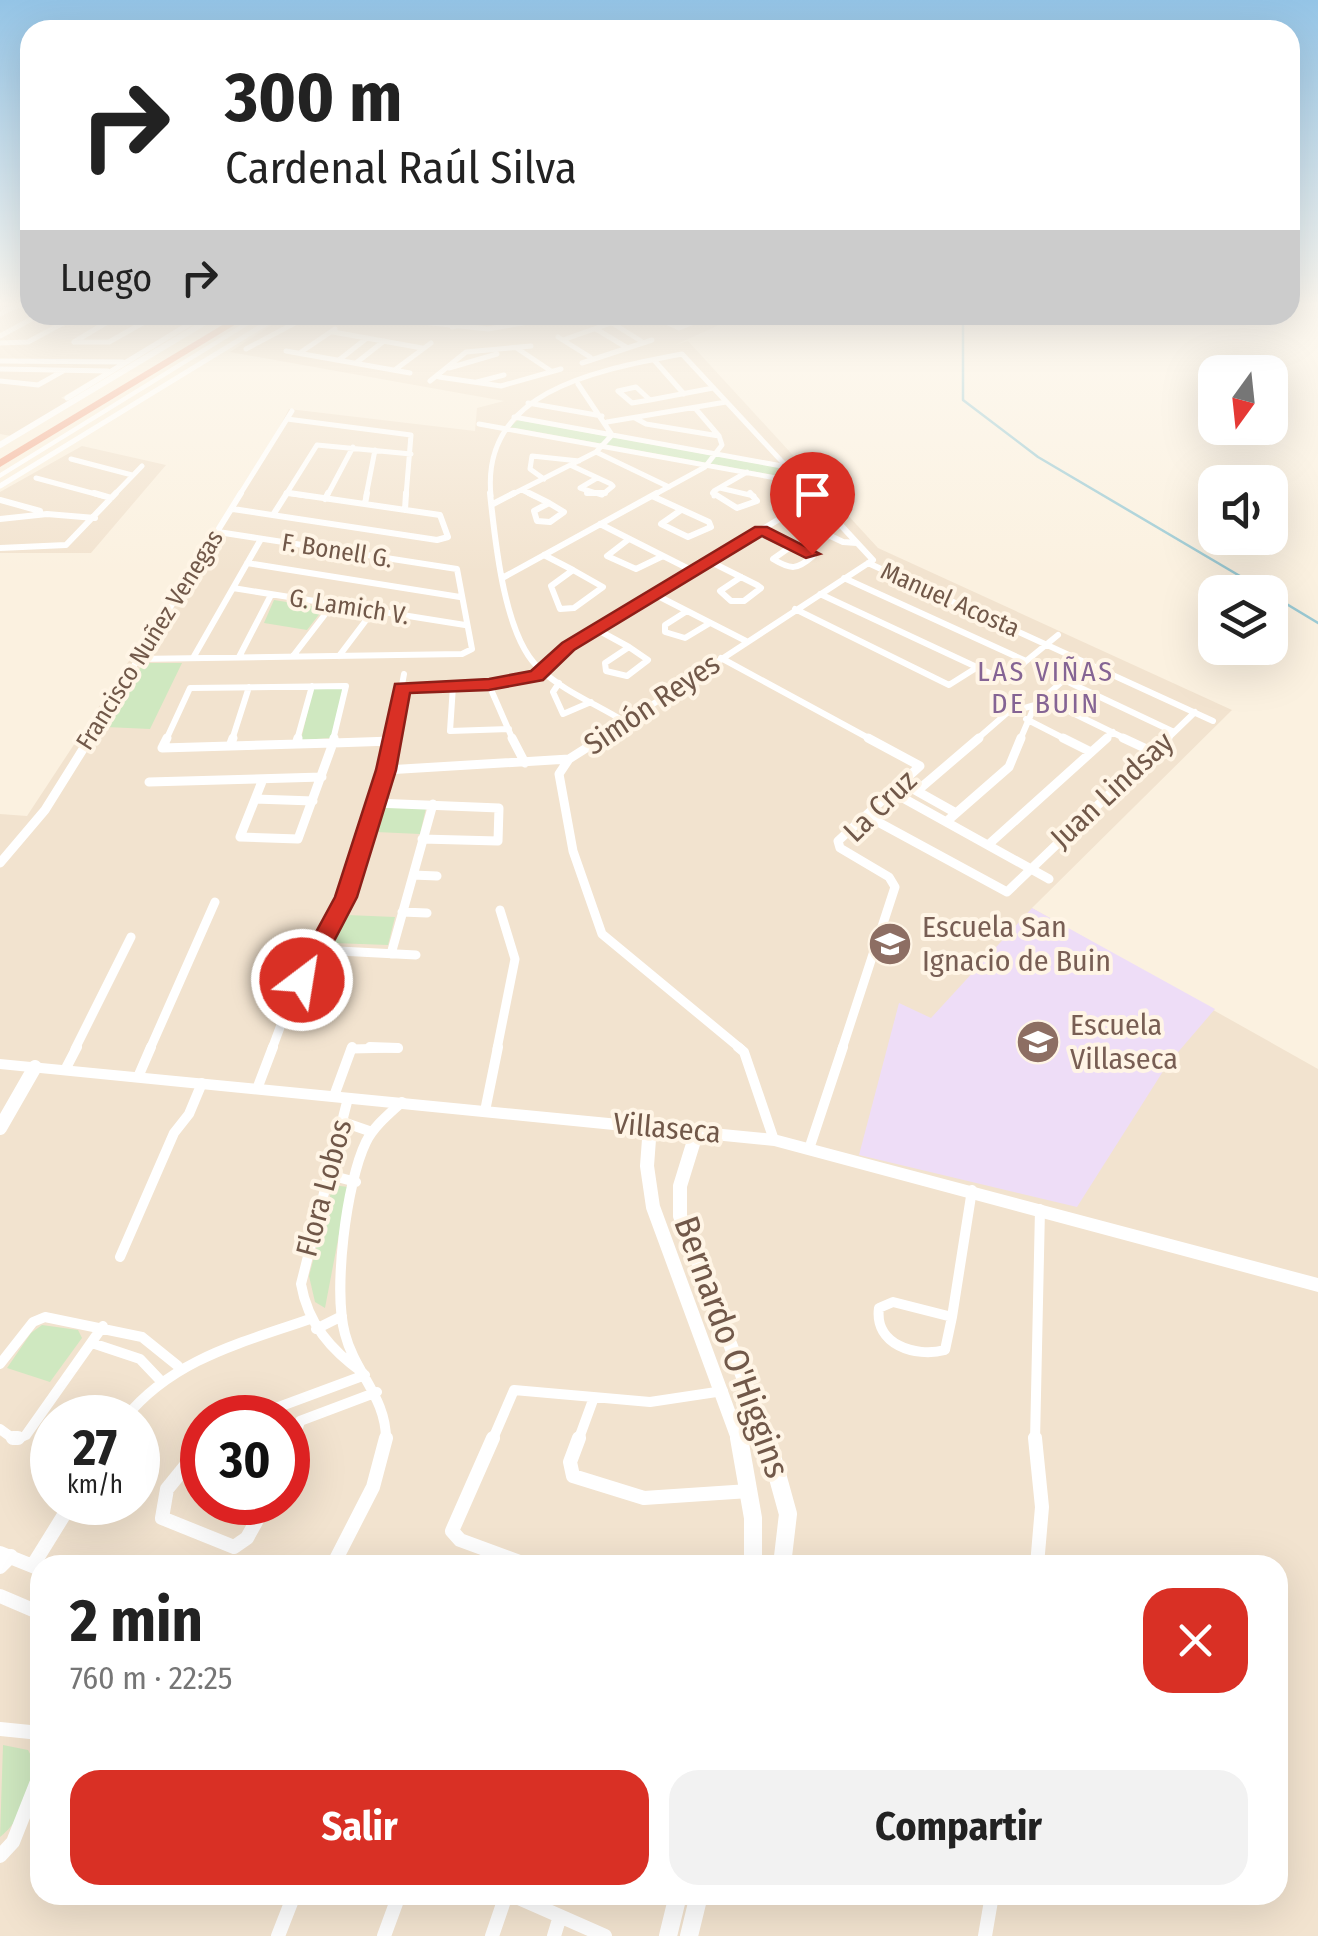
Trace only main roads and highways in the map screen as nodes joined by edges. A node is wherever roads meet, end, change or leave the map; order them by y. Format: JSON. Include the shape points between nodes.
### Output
{"nodes":[{"id":1,"x":106,"y":392,"type":"edge"},
{"id":2,"x":118,"y":392,"type":"edge"},
{"id":3,"x":136,"y":392,"type":"edge"},
{"id":4,"x":0,"y":456,"type":"edge"},
{"id":5,"x":0,"y":464,"type":"edge"},
{"id":6,"x":0,"y":476,"type":"edge"},
{"id":7,"x":0,"y":1064,"type":"edge"},
{"id":8,"x":1318,"y":1284,"type":"edge"}],
"edges":[{"from":1,"to":4,"type":"highway"},
{"from":2,"to":5,"type":"highway"},
{"from":3,"to":6,"type":"main road"},
{"from":7,"to":8,"type":"main road","name":"Villaseca","via":[[774,1140]]}]}
